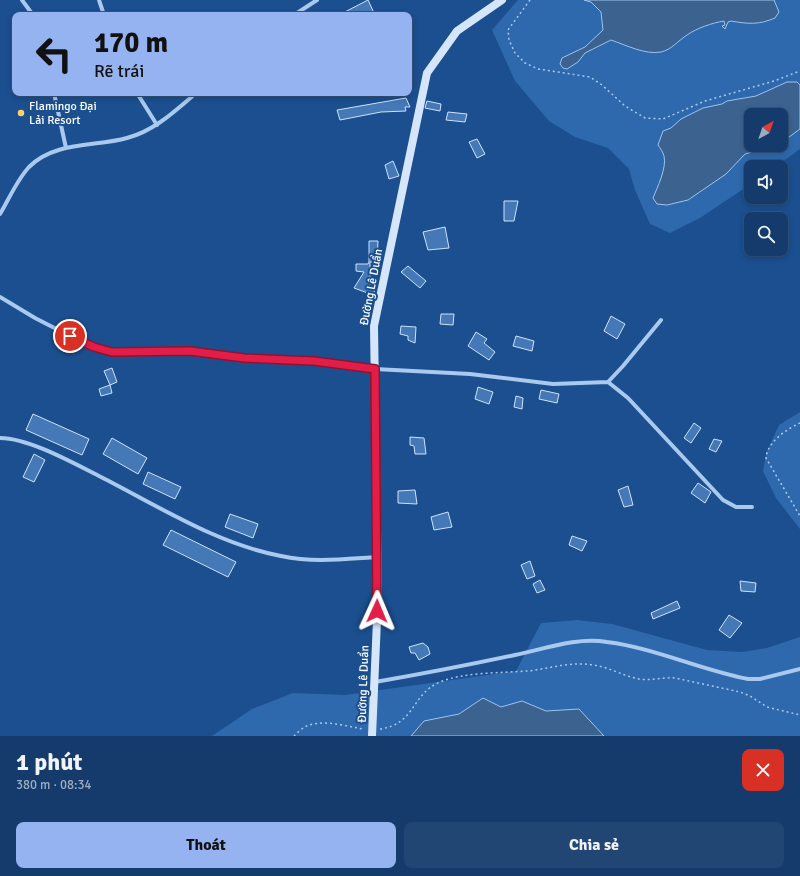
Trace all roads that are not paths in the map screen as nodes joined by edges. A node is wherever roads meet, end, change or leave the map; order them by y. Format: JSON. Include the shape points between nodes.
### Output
{"nodes":[{"id":1,"x":22,"y":0,"type":"edge"},
{"id":2,"x":99,"y":0,"type":"edge"},
{"id":3,"x":317,"y":0,"type":"edge"},
{"id":4,"x":502,"y":0,"type":"edge"},
{"id":5,"x":31,"y":12,"type":"edge"},
{"id":6,"x":103,"y":12,"type":"edge"},
{"id":7,"x":299,"y":12,"type":"edge"},
{"id":8,"x":55,"y":96,"type":"edge"},
{"id":9,"x":139,"y":96,"type":"edge"},
{"id":10,"x":192,"y":96,"type":"edge"},
{"id":11,"x":157,"y":125,"type":"junction"},
{"id":12,"x":66,"y":148,"type":"junction"},
{"id":13,"x":0,"y":214,"type":"edge"},
{"id":14,"x":0,"y":297,"type":"edge"},
{"id":15,"x":661,"y":320,"type":"dead end"},
{"id":16,"x":375,"y":369,"type":"junction"},
{"id":17,"x":608,"y":382,"type":"junction"},
{"id":18,"x":0,"y":438,"type":"edge"},
{"id":19,"x":752,"y":507,"type":"dead end"},
{"id":20,"x":378,"y":557,"type":"junction"},
{"id":21,"x":800,"y":669,"type":"edge"},
{"id":22,"x":375,"y":682,"type":"junction"},
{"id":23,"x":373,"y":733,"type":"edge"}],
"edges":[{"from":1,"to":5,"type":"street"},
{"from":2,"to":6,"type":"street"},
{"from":3,"to":7,"type":"street"},
{"from":4,"to":16,"type":"main road","name":"Đường Lê Duẩn","via":[[457,31],[427,73],[374,326]]},
{"from":8,"to":12,"type":"street"},
{"from":9,"to":11,"type":"street"},
{"from":10,"to":11,"type":"street"},
{"from":11,"to":12,"type":"street","via":[[128,138]]},
{"from":12,"to":13,"type":"street","via":[[53,152],[30,166]]},
{"from":14,"to":16,"type":"street","via":[[70,336],[112,352],[190,351],[244,358],[314,361]]},
{"from":15,"to":17,"type":"street"},
{"from":16,"to":17,"type":"street","via":[[470,374],[553,384]]},
{"from":16,"to":20,"type":"main road","name":"Đường Lê Duẩn"},
{"from":17,"to":19,"type":"street","via":[[628,398],[723,500],[736,507]]},
{"from":18,"to":20,"type":"street","via":[[63,458],[199,528],[254,550],[318,560]]},
{"from":20,"to":22,"type":"main road","name":"Đường Lê Duẩn"},
{"from":21,"to":22,"type":"street","via":[[760,679],[748,679],[607,642],[579,642]]},
{"from":22,"to":23,"type":"main road","name":"Đường Lê Duẩn"}]}
